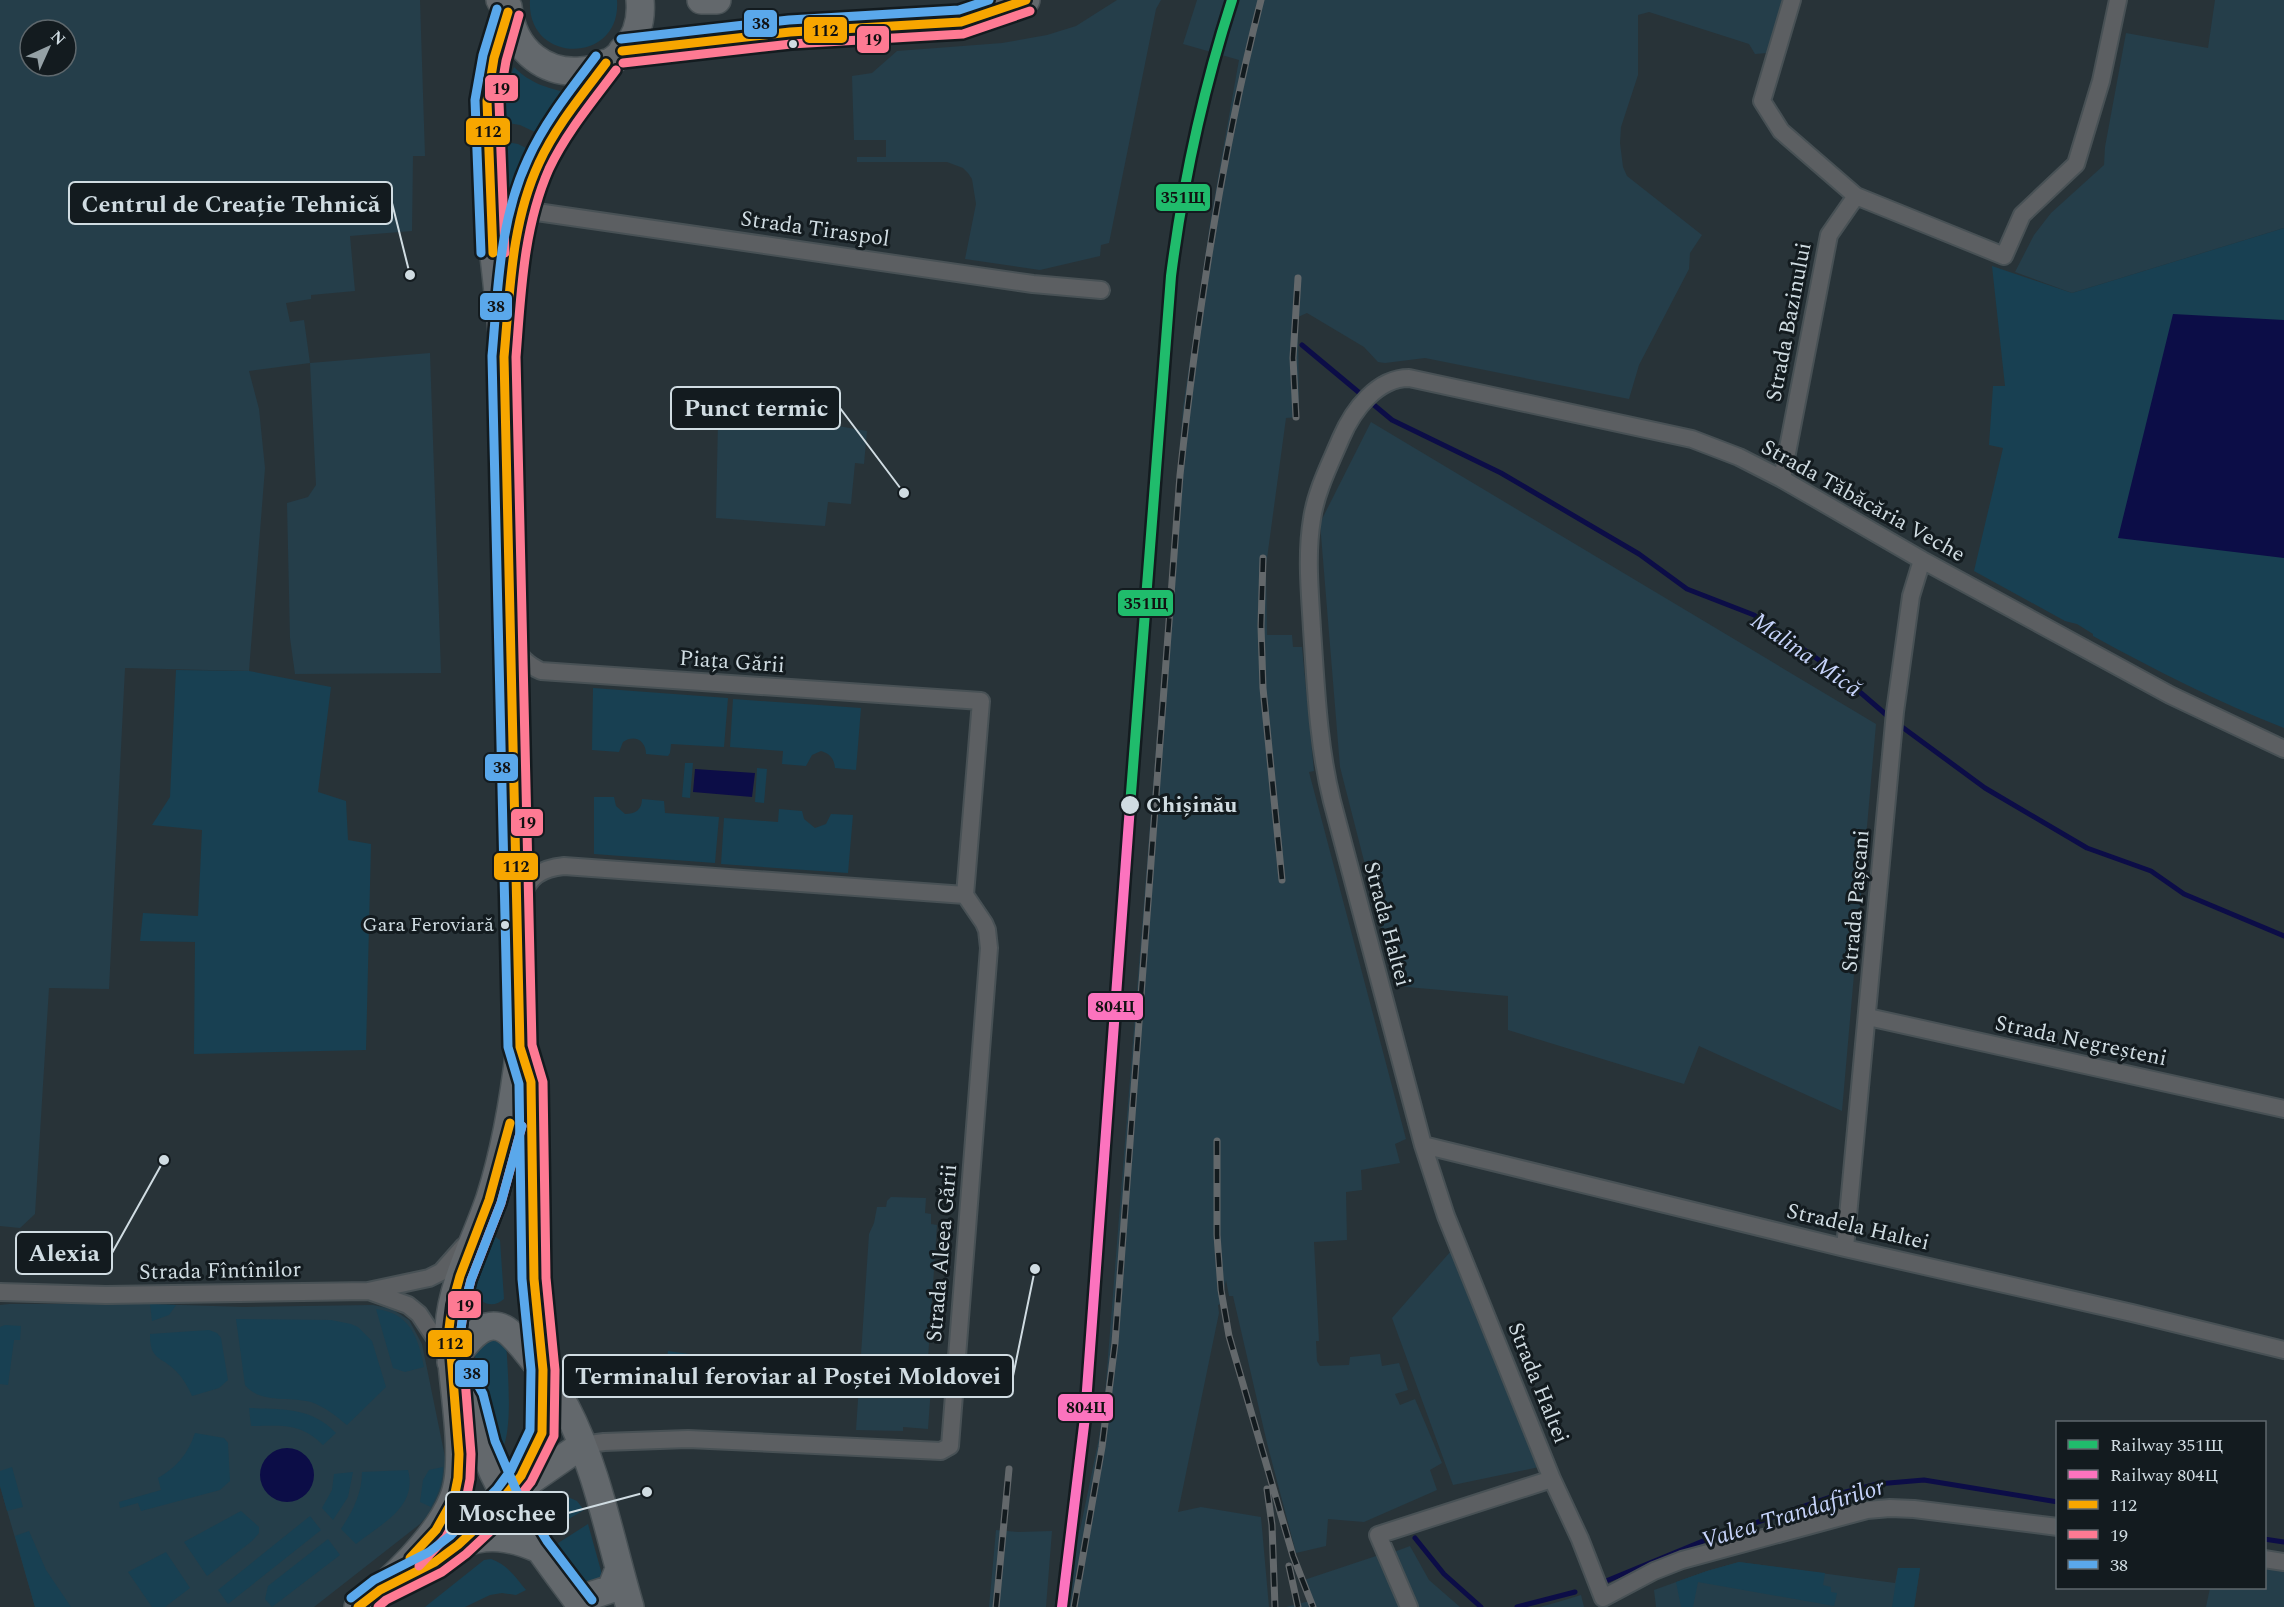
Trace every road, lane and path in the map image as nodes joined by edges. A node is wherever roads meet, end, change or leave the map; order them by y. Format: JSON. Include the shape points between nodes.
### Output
{"nodes":[{"id":1,"x":655,"y":0,"type":"edge"},
{"id":2,"x":701,"y":0,"type":"edge"},
{"id":3,"x":717,"y":0,"type":"edge"},
{"id":4,"x":1792,"y":0,"type":"edge"},
{"id":5,"x":2118,"y":0,"type":"edge"},
{"id":6,"x":1017,"y":1,"type":"edge"},
{"id":7,"x":506,"y":4,"type":"edge"},
{"id":8,"x":638,"y":13,"type":"edge"},
{"id":9,"x":614,"y":57,"type":"junction"},
{"id":10,"x":1856,"y":196,"type":"junction"},
{"id":11,"x":523,"y":210,"type":"junction"},
{"id":12,"x":1101,"y":290,"type":"dead end"},
{"id":13,"x":504,"y":357,"type":"junction"},
{"id":14,"x":1385,"y":385,"type":"joint"},
{"id":15,"x":1782,"y":479,"type":"junction"},
{"id":16,"x":1922,"y":560,"type":"junction"},
{"id":17,"x":511,"y":623,"type":"junction"},
{"id":18,"x":2284,"y":749,"type":"edge"},
{"id":19,"x":965,"y":895,"type":"junction"},
{"id":20,"x":518,"y":918,"type":"junction"},
{"id":21,"x":1868,"y":1017,"type":"junction"},
{"id":22,"x":520,"y":1047,"type":"junction"},
{"id":23,"x":2284,"y":1109,"type":"edge"},
{"id":24,"x":1423,"y":1145,"type":"junction"},
{"id":25,"x":478,"y":1229,"type":"junction"},
{"id":26,"x":1845,"y":1248,"type":"junction"},
{"id":27,"x":368,"y":1291,"type":"junction"},
{"id":28,"x":0,"y":1292,"type":"edge"},
{"id":29,"x":2284,"y":1350,"type":"edge"},
{"id":30,"x":452,"y":1362,"type":"junction"},
{"id":31,"x":543,"y":1370,"type":"junction"},
{"id":32,"x":582,"y":1445,"type":"junction"},
{"id":33,"x":1552,"y":1479,"type":"junction"},
{"id":34,"x":506,"y":1497,"type":"junction"},
{"id":35,"x":2056,"y":1527,"type":"edge"},
{"id":36,"x":458,"y":1545,"type":"junction"},
{"id":37,"x":537,"y":1548,"type":"junction"},
{"id":38,"x":2266,"y":1559,"type":"edge"},
{"id":39,"x":2284,"y":1562,"type":"edge"},
{"id":40,"x":619,"y":1569,"type":"junction"},
{"id":41,"x":380,"y":1590,"type":"junction"},
{"id":42,"x":579,"y":1604,"type":"edge"},
{"id":43,"x":358,"y":1607,"type":"edge"},
{"id":44,"x":630,"y":1607,"type":"edge"},
{"id":45,"x":1409,"y":1607,"type":"edge"}],
"edges":[{"from":1,"to":8,"type":"main road"},
{"from":2,"to":3,"type":"main road"},
{"from":4,"to":10,"type":"street","via":[[1762,101],[1781,131]]},
{"from":5,"to":10,"type":"street","via":[[2101,81],[2076,164],[2022,215],[2004,256]]},
{"from":6,"to":9,"type":"main road","via":[[961,22],[790,33]]},
{"from":7,"to":9,"type":"main road","via":[[519,43],[548,67],[586,71]]},
{"from":7,"to":13,"type":"main road","via":[[487,101],[490,233]]},
{"from":8,"to":9,"type":"main road","via":[[628,44]]},
{"from":9,"to":11,"type":"main road","via":[[578,99],[546,148]]},
{"from":10,"to":15,"type":"street","name":"Strada Bazinului","via":[[1829,235]]},
{"from":11,"to":12,"type":"street","name":"Strada Tiraspol","via":[[1033,284]]},
{"from":11,"to":13,"type":"main road"},
{"from":13,"to":17,"type":"main road"},
{"from":14,"to":15,"type":"street","name":"Strada Tăbăcăria Veche","via":[[1409,378],[1692,439]]},
{"from":14,"to":24,"type":"street","name":"Strada Haltei","via":[[1356,410],[1318,493],[1312,519],[1310,583],[1316,692],[1329,793]]},
{"from":15,"to":16,"type":"street","name":"Strada Tăbăcăria Veche"},
{"from":16,"to":18,"type":"street","name":"Strada Tăbăcăria Veche","via":[[2170,695]]},
{"from":16,"to":21,"type":"street","name":"Strada Pașcani","via":[[1911,596],[1895,720]]},
{"from":17,"to":19,"type":"street","name":"Piața Gării","via":[[520,658],[541,671],[981,701]]},
{"from":17,"to":20,"type":"main road"},
{"from":19,"to":20,"type":"street","via":[[564,866],[539,872],[529,881]]},
{"from":19,"to":32,"type":"street","name":"Strada Aleea Gării","via":[[984,923],[989,948],[948,1449],[687,1439]]},
{"from":20,"to":22,"type":"main road"},
{"from":21,"to":23,"type":"street","name":"Strada Negreșteni"},
{"from":21,"to":26,"type":"street","name":"Strada Pașcani"},
{"from":22,"to":25,"type":"main road","via":[[507,1137]]},
{"from":22,"to":31,"type":"main road","via":[[531,1082],[534,1278]]},
{"from":24,"to":26,"type":"street","name":"Stradela Haltei"},
{"from":24,"to":33,"type":"street","name":"Strada Haltei","via":[[1446,1216]]},
{"from":25,"to":27,"type":"street","name":"Strada Fîntînilor","via":[[441,1272],[417,1282]]},
{"from":25,"to":30,"type":"main road","via":[[452,1305],[448,1329]]},
{"from":26,"to":29,"type":"street","name":"Stradela Haltei"},
{"from":27,"to":28,"type":"street","name":"Strada Fîntînilor","via":[[106,1295]]},
{"from":27,"to":30,"type":"street","name":"Strada Fîntînilor","via":[[408,1305],[419,1314]]},
{"from":30,"to":31,"type":"main road","via":[[476,1335],[495,1326],[512,1335]]},
{"from":30,"to":34,"type":"main road","via":[[472,1398],[484,1445]]},
{"from":30,"to":41,"type":"main road","via":[[459,1454],[454,1498],[436,1530]]},
{"from":31,"to":32,"type":"main road","via":[[566,1407]]},
{"from":31,"to":34,"type":"main road","via":[[542,1433]]},
{"from":32,"to":34,"type":"main road"},
{"from":32,"to":40,"type":"main road"},
{"from":33,"to":35,"type":"street","name":"Strada Haltei","via":[[1604,1598],[1682,1560],[1867,1510],[1914,1509]]},
{"from":33,"to":45,"type":"street","name":"Strada Haltei","via":[[1378,1535]]},
{"from":34,"to":36,"type":"main road"},
{"from":34,"to":37,"type":"main road"},
{"from":36,"to":37,"type":"main road","via":[[491,1536],[519,1540]]},
{"from":36,"to":41,"type":"main road","via":[[435,1562]]},
{"from":37,"to":42,"type":"main road"},
{"from":38,"to":39,"type":"street"},
{"from":40,"to":42,"type":"main road","via":[[611,1589]]},
{"from":40,"to":44,"type":"main road"},
{"from":41,"to":43,"type":"main road"}]}
